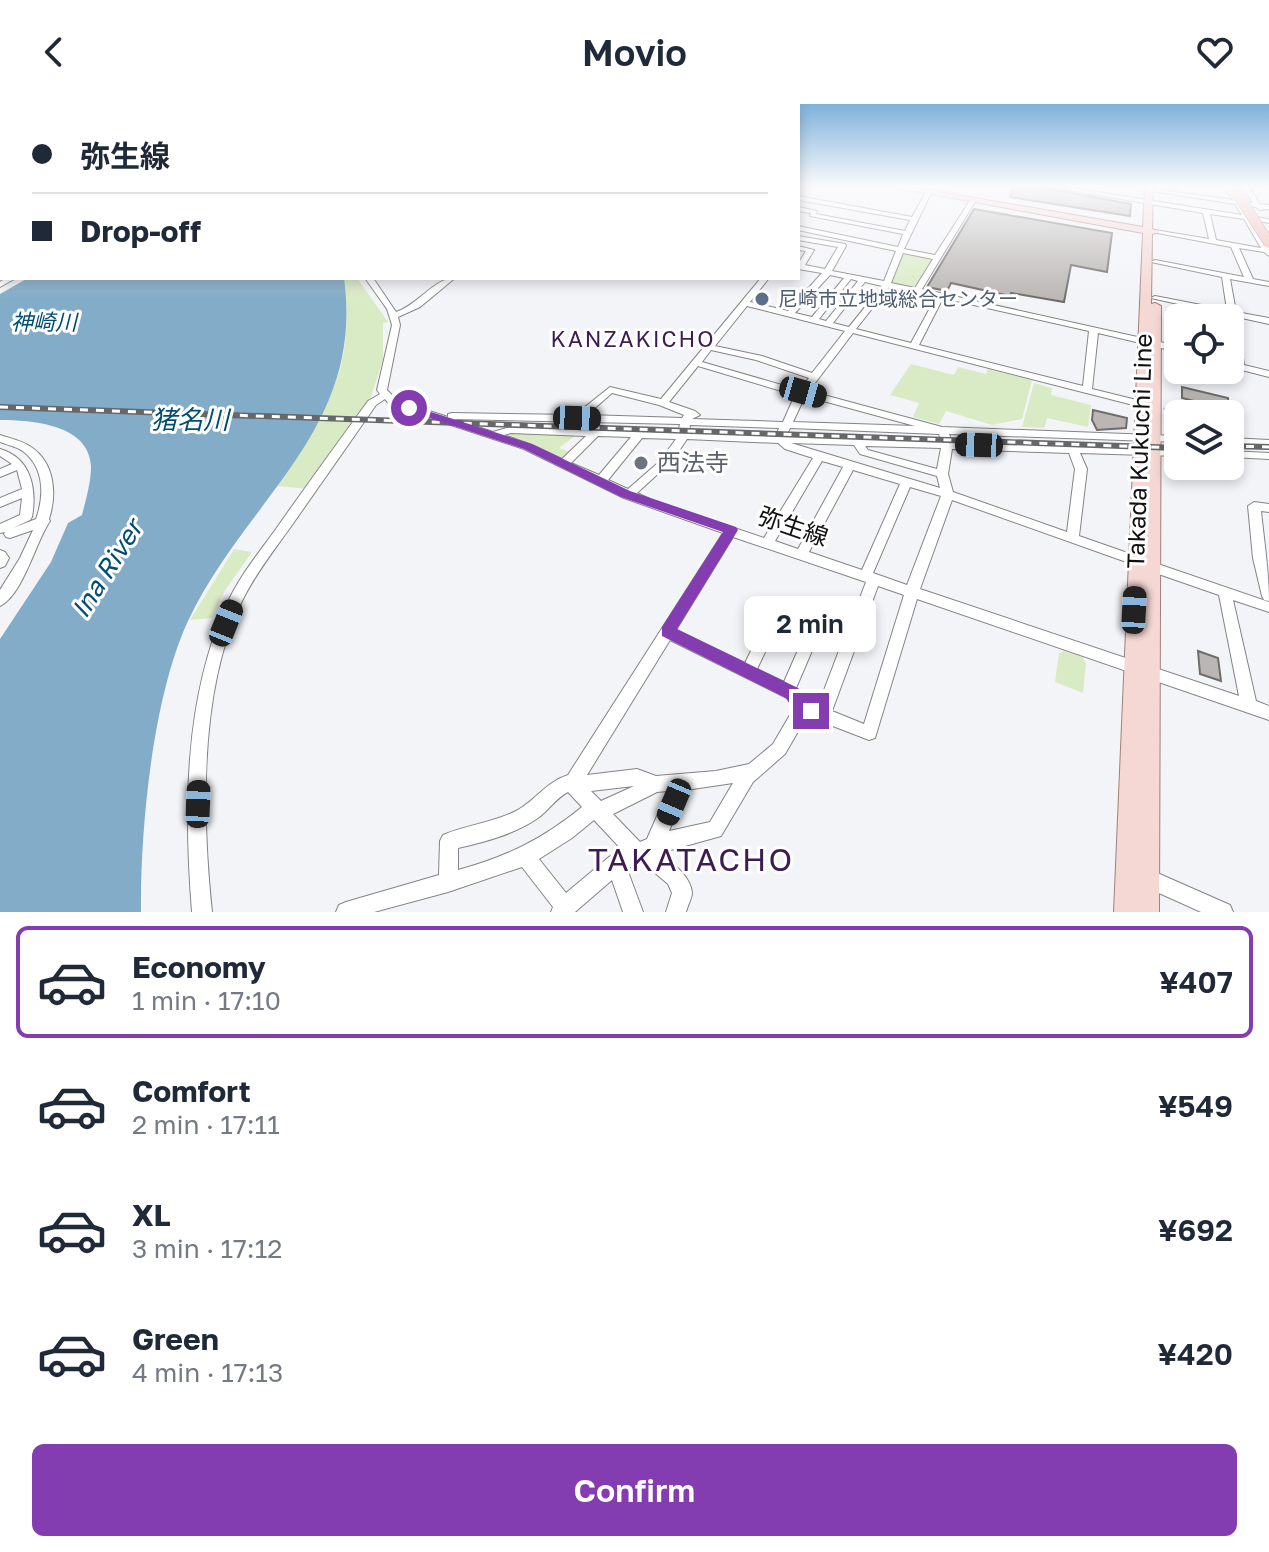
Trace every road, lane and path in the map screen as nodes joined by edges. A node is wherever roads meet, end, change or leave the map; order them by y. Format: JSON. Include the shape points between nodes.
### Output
{"nodes":[{"id":1,"x":868,"y":225,"type":"edge"},
{"id":2,"x":911,"y":225,"type":"edge"},
{"id":3,"x":958,"y":225,"type":"edge"},
{"id":4,"x":1116,"y":225,"type":"edge"},
{"id":5,"x":1152,"y":225,"type":"edge"},
{"id":6,"x":1209,"y":225,"type":"edge"},
{"id":7,"x":1252,"y":225,"type":"edge"},
{"id":8,"x":1253,"y":225,"type":"edge"},
{"id":9,"x":800,"y":227,"type":"edge"},
{"id":10,"x":1152,"y":231,"type":"junction"},
{"id":11,"x":907,"y":233,"type":"junction"},
{"id":12,"x":800,"y":238,"type":"edge"},
{"id":13,"x":847,"y":239,"type":"junction"},
{"id":14,"x":1213,"y":242,"type":"junction"},
{"id":15,"x":1234,"y":245,"type":"junction"},
{"id":16,"x":842,"y":246,"type":"junction"},
{"id":17,"x":800,"y":248,"type":"edge"},
{"id":18,"x":900,"y":250,"type":"junction"},
{"id":19,"x":1269,"y":250,"type":"edge"},
{"id":20,"x":937,"y":258,"type":"junction"},
{"id":21,"x":1155,"y":262,"type":"junction"},
{"id":22,"x":800,"y":265,"type":"edge"},
{"id":23,"x":800,"y":267,"type":"edge"},
{"id":24,"x":827,"y":273,"type":"junction"},
{"id":25,"x":1226,"y":276,"type":"junction"},
{"id":26,"x":849,"y":277,"type":"junction"},
{"id":27,"x":370,"y":280,"type":"edge"},
{"id":28,"x":448,"y":280,"type":"edge"},
{"id":29,"x":763,"y":280,"type":"edge"},
{"id":30,"x":863,"y":280,"type":"junction"},
{"id":31,"x":1250,"y":281,"type":"junction"},
{"id":32,"x":887,"y":284,"type":"junction"},
{"id":33,"x":1269,"y":284,"type":"edge"},
{"id":34,"x":917,"y":291,"type":"junction"},
{"id":35,"x":941,"y":295,"type":"junction"},
{"id":36,"x":1155,"y":298,"type":"junction"},
{"id":37,"x":745,"y":303,"type":"junction"},
{"id":38,"x":1184,"y":304,"type":"edge"},
{"id":39,"x":1230,"y":304,"type":"edge"},
{"id":40,"x":790,"y":314,"type":"junction"},
{"id":41,"x":394,"y":315,"type":"junction"},
{"id":42,"x":1244,"y":316,"type":"edge"},
{"id":43,"x":814,"y":320,"type":"junction"},
{"id":44,"x":1269,"y":321,"type":"edge"},
{"id":45,"x":828,"y":324,"type":"junction"},
{"id":46,"x":1094,"y":329,"type":"junction"},
{"id":47,"x":852,"y":331,"type":"junction"},
{"id":48,"x":1148,"y":342,"type":"junction"},
{"id":49,"x":914,"y":346,"type":"junction"},
{"id":50,"x":1164,"y":346,"type":"edge"},
{"id":51,"x":709,"y":347,"type":"junction"},
{"id":52,"x":696,"y":363,"type":"junction"},
{"id":53,"x":1244,"y":367,"type":"edge"},
{"id":54,"x":1268,"y":374,"type":"edge"},
{"id":55,"x":815,"y":377,"type":"junction"},
{"id":56,"x":1269,"y":385,"type":"edge"},
{"id":57,"x":1087,"y":390,"type":"junction"},
{"id":58,"x":802,"y":393,"type":"junction"},
{"id":59,"x":384,"y":396,"type":"junction"},
{"id":60,"x":663,"y":403,"type":"junction"},
{"id":61,"x":1141,"y":404,"type":"junction"},
{"id":62,"x":440,"y":416,"type":"junction"},
{"id":63,"x":577,"y":418,"type":"junction"},
{"id":64,"x":688,"y":418,"type":"junction"},
{"id":65,"x":789,"y":425,"type":"junction"},
{"id":66,"x":596,"y":432,"type":"junction"},
{"id":67,"x":640,"y":434,"type":"junction"},
{"id":68,"x":494,"y":435,"type":"junction"},
{"id":69,"x":684,"y":435,"type":"junction"},
{"id":70,"x":0,"y":438,"type":"edge"},
{"id":71,"x":780,"y":438,"type":"junction"},
{"id":72,"x":945,"y":438,"type":"junction"},
{"id":73,"x":857,"y":441,"type":"junction"},
{"id":74,"x":1164,"y":442,"type":"edge"},
{"id":75,"x":1244,"y":442,"type":"edge"},
{"id":76,"x":1269,"y":443,"type":"edge"},
{"id":77,"x":1145,"y":445,"type":"junction"},
{"id":78,"x":1073,"y":449,"type":"junction"},
{"id":79,"x":1164,"y":450,"type":"edge"},
{"id":80,"x":0,"y":452,"type":"edge"},
{"id":81,"x":1244,"y":455,"type":"edge"},
{"id":82,"x":1269,"y":456,"type":"edge"},
{"id":83,"x":819,"y":457,"type":"junction"},
{"id":84,"x":563,"y":464,"type":"junction"},
{"id":85,"x":19,"y":465,"type":"junction"},
{"id":86,"x":849,"y":466,"type":"junction"},
{"id":87,"x":0,"y":473,"type":"edge"},
{"id":88,"x":942,"y":474,"type":"junction"},
{"id":89,"x":600,"y":481,"type":"junction"},
{"id":90,"x":906,"y":483,"type":"junction"},
{"id":91,"x":28,"y":491,"type":"junction"},
{"id":92,"x":948,"y":494,"type":"junction"},
{"id":93,"x":628,"y":495,"type":"junction"},
{"id":94,"x":0,"y":503,"type":"edge"},
{"id":95,"x":1269,"y":508,"type":"edge"},
{"id":96,"x":44,"y":521,"type":"junction"},
{"id":97,"x":0,"y":529,"type":"edge"},
{"id":98,"x":731,"y":530,"type":"junction"},
{"id":99,"x":0,"y":537,"type":"edge"},
{"id":100,"x":1073,"y":537,"type":"junction"},
{"id":101,"x":768,"y":542,"type":"junction"},
{"id":102,"x":802,"y":553,"type":"junction"},
{"id":103,"x":0,"y":555,"type":"edge"},
{"id":104,"x":0,"y":563,"type":"edge"},
{"id":105,"x":1144,"y":564,"type":"junction"},
{"id":106,"x":870,"y":577,"type":"junction"},
{"id":107,"x":914,"y":592,"type":"junction"},
{"id":108,"x":1225,"y":593,"type":"junction"},
{"id":109,"x":1269,"y":596,"type":"edge"},
{"id":110,"x":0,"y":601,"type":"edge"},
{"id":111,"x":1269,"y":607,"type":"edge"},
{"id":112,"x":813,"y":631,"type":"junction"},
{"id":113,"x":667,"y":632,"type":"junction"},
{"id":114,"x":849,"y":645,"type":"junction"},
{"id":115,"x":1142,"y":669,"type":"junction"},
{"id":116,"x":748,"y":672,"type":"junction"},
{"id":117,"x":787,"y":691,"type":"junction"},
{"id":118,"x":803,"y":707,"type":"junction"},
{"id":119,"x":1249,"y":707,"type":"junction"},
{"id":120,"x":823,"y":713,"type":"junction"},
{"id":121,"x":1269,"y":713,"type":"edge"},
{"id":122,"x":753,"y":771,"type":"junction"},
{"id":123,"x":574,"y":781,"type":"junction"},
{"id":124,"x":681,"y":782,"type":"junction"},
{"id":125,"x":656,"y":784,"type":"junction"},
{"id":126,"x":596,"y":810,"type":"junction"},
{"id":127,"x":645,"y":850,"type":"junction"},
{"id":128,"x":526,"y":857,"type":"junction"},
{"id":129,"x":616,"y":864,"type":"junction"},
{"id":130,"x":1137,"y":874,"type":"junction"},
{"id":131,"x":448,"y":883,"type":"junction"},
{"id":132,"x":354,"y":910,"type":"edge"},
{"id":133,"x":563,"y":910,"type":"edge"},
{"id":134,"x":1131,"y":911,"type":"edge"},
{"id":135,"x":202,"y":912,"type":"edge"},
{"id":136,"x":633,"y":912,"type":"edge"},
{"id":137,"x":676,"y":912,"type":"edge"},
{"id":138,"x":1223,"y":912,"type":"edge"}],
"edges":[{"from":1,"to":11,"type":"street"},
{"from":2,"to":11,"type":"street"},
{"from":3,"to":20,"type":"street"},
{"from":4,"to":10,"type":"main road"},
{"from":5,"to":10,"type":"main road"},
{"from":6,"to":14,"type":"street"},
{"from":7,"to":19,"type":"street"},
{"from":8,"to":19,"type":"highway","bridge":true},
{"from":9,"to":13,"type":"street"},
{"from":10,"to":14,"type":"street"},
{"from":10,"to":21,"type":"main road","name":"Takada Kukuchi Line"},
{"from":10,"to":48,"type":"main road","name":"Takada Kukuchi Line"},
{"from":11,"to":18,"type":"street"},
{"from":12,"to":16,"type":"street"},
{"from":13,"to":16,"type":"street"},
{"from":13,"to":18,"type":"street"},
{"from":14,"to":15,"type":"street"},
{"from":15,"to":19,"type":"street"},
{"from":15,"to":31,"type":"street"},
{"from":16,"to":24,"type":"street"},
{"from":17,"to":22,"type":"street","via":[[810,250]]},
{"from":18,"to":20,"type":"street"},
{"from":18,"to":32,"type":"street"},
{"from":20,"to":34,"type":"street"},
{"from":21,"to":25,"type":"street"},
{"from":21,"to":36,"type":"main road","name":"Takada Kukuchi Line"},
{"from":23,"to":24,"type":"street"},
{"from":24,"to":26,"type":"street"},
{"from":24,"to":40,"type":"street"},
{"from":25,"to":31,"type":"street"},
{"from":25,"to":39,"type":"street"},
{"from":26,"to":30,"type":"street"},
{"from":26,"to":43,"type":"street"},
{"from":27,"to":41,"type":"street"},
{"from":28,"to":41,"type":"street","via":[[416,309]]},
{"from":29,"to":37,"type":"street"},
{"from":30,"to":32,"type":"street"},
{"from":30,"to":45,"type":"street"},
{"from":31,"to":33,"type":"street"},
{"from":32,"to":34,"type":"street"},
{"from":32,"to":47,"type":"street"},
{"from":34,"to":35,"type":"street"},
{"from":35,"to":46,"type":"street"},
{"from":35,"to":49,"type":"street"},
{"from":36,"to":38,"type":"street"},
{"from":36,"to":48,"type":"main road","name":"Takada Kukuchi Line"},
{"from":37,"to":40,"type":"street"},
{"from":37,"to":51,"type":"street"},
{"from":40,"to":43,"type":"street"},
{"from":41,"to":59,"type":"street"},
{"from":42,"to":44,"type":"street"},
{"from":43,"to":45,"type":"street"},
{"from":45,"to":47,"type":"street"},
{"from":46,"to":48,"type":"street"},
{"from":46,"to":57,"type":"street"},
{"from":47,"to":49,"type":"street"},
{"from":47,"to":55,"type":"street"},
{"from":48,"to":50,"type":"street"},
{"from":48,"to":61,"type":"main road","name":"Takada Kukuchi Line"},
{"from":48,"to":77,"type":"main road","name":"Takada Kukuchi Line"},
{"from":49,"to":57,"type":"street"},
{"from":51,"to":52,"type":"street"},
{"from":51,"to":55,"type":"street"},
{"from":52,"to":58,"type":"street"},
{"from":52,"to":60,"type":"street"},
{"from":53,"to":54,"type":"street"},
{"from":54,"to":56,"type":"street"},
{"from":55,"to":58,"type":"street"},
{"from":57,"to":61,"type":"street"},
{"from":58,"to":65,"type":"street"},
{"from":58,"to":72,"type":"street"},
{"from":59,"to":62,"type":"street","name":"弥生線"},
{"from":59,"to":135,"type":"street","via":[[372,403],[263,556],[226,623],[210,688],[199,783]]},
{"from":60,"to":63,"type":"street","via":[[610,390]]},
{"from":60,"to":64,"type":"street"},
{"from":61,"to":77,"type":"main road","name":"Takada Kukuchi Line"},
{"from":62,"to":63,"type":"street"},
{"from":62,"to":68,"type":"street","name":"弥生線"},
{"from":63,"to":64,"type":"street"},
{"from":64,"to":65,"type":"street"},
{"from":64,"to":69,"type":"street"},
{"from":65,"to":71,"type":"street"},
{"from":65,"to":72,"type":"street"},
{"from":66,"to":67,"type":"street"},
{"from":66,"to":68,"type":"street","via":[[510,430]]},
{"from":66,"to":84,"type":"street"},
{"from":67,"to":69,"type":"street"},
{"from":67,"to":89,"type":"street"},
{"from":68,"to":84,"type":"street","name":"弥生線"},
{"from":69,"to":71,"type":"street"},
{"from":69,"to":93,"type":"street","via":[[667,462]]},
{"from":70,"to":96,"type":"street","via":[[36,457],[47,481]]},
{"from":71,"to":73,"type":"street"},
{"from":71,"to":83,"type":"street","via":[[789,447]]},
{"from":72,"to":73,"type":"street"},
{"from":72,"to":77,"type":"street"},
{"from":72,"to":78,"type":"street"},
{"from":72,"to":88,"type":"street"},
{"from":73,"to":88,"type":"street","via":[[864,452]]},
{"from":74,"to":77,"type":"street"},
{"from":75,"to":76,"type":"street"},
{"from":77,"to":78,"type":"street"},
{"from":77,"to":79,"type":"street"},
{"from":77,"to":105,"type":"main road","name":"Takada Kukuchi Line"},
{"from":78,"to":100,"type":"street","via":[[1081,469]]},
{"from":80,"to":85,"type":"street"},
{"from":81,"to":82,"type":"street"},
{"from":83,"to":86,"type":"street"},
{"from":83,"to":101,"type":"street"},
{"from":84,"to":89,"type":"street","name":"弥生線"},
{"from":85,"to":87,"type":"street"},
{"from":85,"to":91,"type":"street"},
{"from":86,"to":90,"type":"street"},
{"from":86,"to":102,"type":"street"},
{"from":88,"to":92,"type":"street"},
{"from":89,"to":93,"type":"street","name":"弥生線"},
{"from":90,"to":92,"type":"street"},
{"from":90,"to":106,"type":"street"},
{"from":91,"to":94,"type":"street"},
{"from":91,"to":97,"type":"street","via":[[26,517]]},
{"from":92,"to":100,"type":"street"},
{"from":92,"to":107,"type":"street"},
{"from":93,"to":98,"type":"street","name":"弥生線"},
{"from":95,"to":109,"type":"street","via":[[1254,506]]},
{"from":96,"to":99,"type":"street"},
{"from":96,"to":110,"type":"street"},
{"from":98,"to":101,"type":"street","name":"弥生線"},
{"from":98,"to":113,"type":"street"},
{"from":100,"to":105,"type":"street"},
{"from":101,"to":102,"type":"street","name":"弥生線"},
{"from":102,"to":106,"type":"street","name":"弥生線"},
{"from":103,"to":104,"type":"street"},
{"from":105,"to":108,"type":"street"},
{"from":105,"to":115,"type":"main road","name":"Takada Kukuchi Line"},
{"from":106,"to":107,"type":"street","name":"弥生線"},
{"from":106,"to":114,"type":"street"},
{"from":107,"to":115,"type":"street","name":"弥生線"},
{"from":107,"to":120,"type":"street","via":[[869,733]]},
{"from":108,"to":111,"type":"street"},
{"from":108,"to":119,"type":"street"},
{"from":112,"to":114,"type":"street"},
{"from":112,"to":116,"type":"street","via":[[775,616]]},
{"from":112,"to":117,"type":"street"},
{"from":113,"to":116,"type":"street"},
{"from":113,"to":123,"type":"street"},
{"from":114,"to":120,"type":"street"},
{"from":115,"to":119,"type":"street","name":"弥生線"},
{"from":115,"to":130,"type":"main road","name":"Takada Kukuchi Line"},
{"from":116,"to":117,"type":"street"},
{"from":117,"to":118,"type":"street"},
{"from":118,"to":120,"type":"street"},
{"from":118,"to":122,"type":"street","via":[[779,749]]},
{"from":119,"to":121,"type":"street","name":"弥生線"},
{"from":122,"to":124,"type":"street"},
{"from":122,"to":127,"type":"street","via":[[715,830],[673,837]]},
{"from":123,"to":125,"type":"street","via":[[637,777]]},
{"from":123,"to":126,"type":"street"},
{"from":123,"to":131,"type":"street","via":[[557,785],[529,813],[483,834],[449,841]]},
{"from":124,"to":125,"type":"street"},
{"from":124,"to":127,"type":"street","via":[[666,821]]},
{"from":125,"to":126,"type":"street"},
{"from":126,"to":127,"type":"street"},
{"from":126,"to":128,"type":"street"},
{"from":127,"to":129,"type":"street"},
{"from":127,"to":137,"type":"street","via":[[675,877],[682,893]]},
{"from":128,"to":131,"type":"street"},
{"from":128,"to":133,"type":"street"},
{"from":129,"to":133,"type":"street"},
{"from":129,"to":136,"type":"street"},
{"from":130,"to":134,"type":"main road","name":"Takada Kukuchi Line"},
{"from":130,"to":138,"type":"street"},
{"from":131,"to":132,"type":"street"}]}
